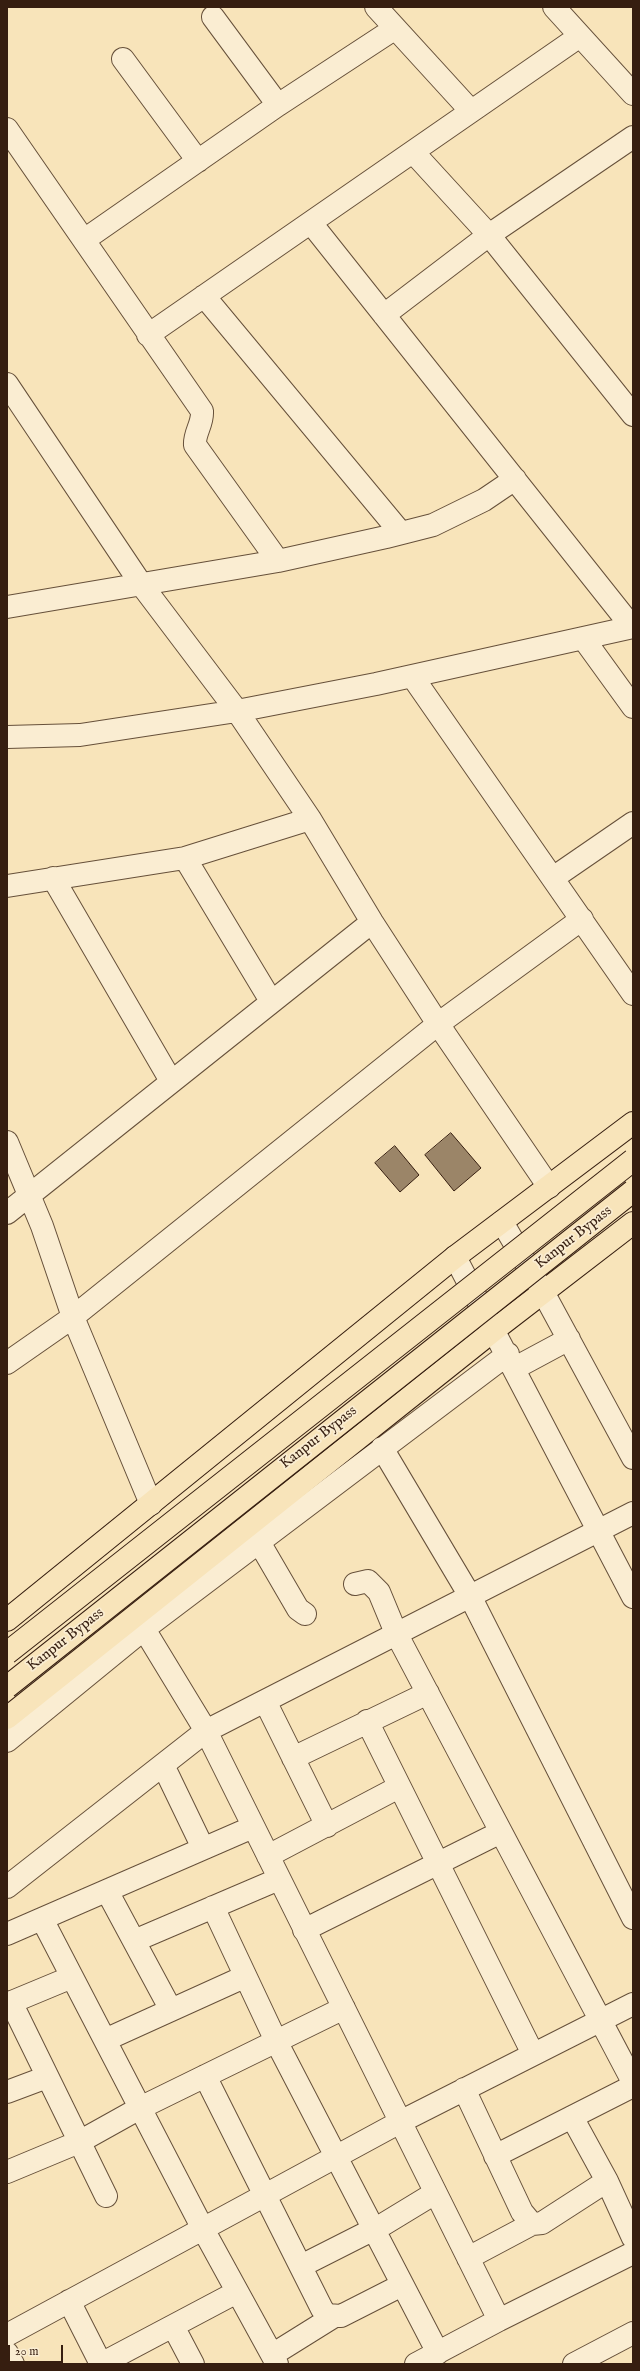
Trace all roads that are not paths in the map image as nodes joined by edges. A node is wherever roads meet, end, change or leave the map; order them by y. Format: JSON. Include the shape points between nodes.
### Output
{"nodes":[{"id":1,"x":376,"y":7,"type":"edge"},
{"id":2,"x":555,"y":7,"type":"edge"},
{"id":3,"x":214,"y":17,"type":"dead end"},
{"id":4,"x":394,"y":29,"type":"junction"},
{"id":5,"x":580,"y":36,"type":"junction"},
{"id":6,"x":123,"y":59,"type":"dead end"},
{"id":7,"x":633,"y":94,"type":"edge"},
{"id":8,"x":278,"y":105,"type":"junction"},
{"id":9,"x":471,"y":111,"type":"junction"},
{"id":10,"x":7,"y":129,"type":"edge"},
{"id":11,"x":633,"y":137,"type":"edge"},
{"id":12,"x":413,"y":152,"type":"junction"},
{"id":13,"x":198,"y":161,"type":"junction"},
{"id":14,"x":311,"y":223,"type":"junction"},
{"id":15,"x":489,"y":235,"type":"junction"},
{"id":16,"x":84,"y":240,"type":"junction"},
{"id":17,"x":204,"y":296,"type":"junction"},
{"id":18,"x":384,"y":315,"type":"junction"},
{"id":19,"x":148,"y":334,"type":"junction"},
{"id":20,"x":7,"y":384,"type":"edge"},
{"id":21,"x":633,"y":415,"type":"edge"},
{"id":22,"x":515,"y":479,"type":"junction"},
{"id":23,"x":401,"y":533,"type":"junction"},
{"id":24,"x":278,"y":560,"type":"junction"},
{"id":25,"x":141,"y":584,"type":"junction"},
{"id":26,"x":7,"y":607,"type":"edge"},
{"id":27,"x":633,"y":627,"type":"edge"},
{"id":28,"x":583,"y":638,"type":"junction"},
{"id":29,"x":412,"y":676,"type":"junction"},
{"id":30,"x":633,"y":707,"type":"edge"},
{"id":31,"x":237,"y":711,"type":"junction"},
{"id":32,"x":7,"y":737,"type":"edge"},
{"id":33,"x":310,"y":819,"type":"junction"},
{"id":34,"x":633,"y":823,"type":"edge"},
{"id":35,"x":185,"y":858,"type":"junction"},
{"id":36,"x":53,"y":878,"type":"junction"},
{"id":37,"x":553,"y":878,"type":"junction"},
{"id":38,"x":7,"y":886,"type":"edge"},
{"id":39,"x":582,"y":919,"type":"junction"},
{"id":40,"x":372,"y":922,"type":"junction"},
{"id":41,"x":633,"y":994,"type":"edge"},
{"id":42,"x":271,"y":1001,"type":"junction"},
{"id":43,"x":438,"y":1024,"type":"junction"},
{"id":44,"x":172,"y":1081,"type":"junction"},
{"id":45,"x":633,"y":1123,"type":"edge"},
{"id":46,"x":7,"y":1142,"type":"edge"},
{"id":47,"x":633,"y":1160,"type":"edge"},
{"id":48,"x":549,"y":1187,"type":"junction"},
{"id":49,"x":633,"y":1191,"type":"edge"},
{"id":50,"x":28,"y":1196,"type":"junction"},
{"id":51,"x":7,"y":1213,"type":"edge"},
{"id":52,"x":502,"y":1222,"type":"junction"},
{"id":53,"x":633,"y":1223,"type":"edge"},
{"id":54,"x":455,"y":1257,"type":"junction"},
{"id":55,"x":543,"y":1292,"type":"junction"},
{"id":56,"x":73,"y":1317,"type":"junction"},
{"id":57,"x":494,"y":1330,"type":"junction"},
{"id":58,"x":569,"y":1339,"type":"junction"},
{"id":59,"x":511,"y":1361,"type":"junction"},
{"id":60,"x":7,"y":1363,"type":"edge"},
{"id":61,"x":382,"y":1448,"type":"junction"},
{"id":62,"x":633,"y":1458,"type":"edge"},
{"id":63,"x":151,"y":1504,"type":"junction"},
{"id":64,"x":633,"y":1513,"type":"edge"},
{"id":65,"x":598,"y":1530,"type":"junction"},
{"id":66,"x":259,"y":1542,"type":"junction"},
{"id":67,"x":360,"y":1576,"type":"dead end"},
{"id":68,"x":470,"y":1596,"type":"junction"},
{"id":69,"x":633,"y":1597,"type":"edge"},
{"id":70,"x":305,"y":1614,"type":"dead end"},
{"id":71,"x":7,"y":1620,"type":"edge"},
{"id":72,"x":144,"y":1629,"type":"junction"},
{"id":73,"x":396,"y":1633,"type":"junction"},
{"id":74,"x":7,"y":1653,"type":"edge"},
{"id":75,"x":7,"y":1687,"type":"edge"},
{"id":76,"x":428,"y":1693,"type":"junction"},
{"id":77,"x":265,"y":1701,"type":"junction"},
{"id":78,"x":7,"y":1718,"type":"edge"},
{"id":79,"x":367,"y":1721,"type":"junction"},
{"id":80,"x":206,"y":1731,"type":"junction"},
{"id":81,"x":7,"y":1740,"type":"edge"},
{"id":82,"x":293,"y":1758,"type":"junction"},
{"id":83,"x":163,"y":1765,"type":"junction"},
{"id":84,"x":399,"y":1787,"type":"junction"},
{"id":85,"x":327,"y":1826,"type":"junction"},
{"id":86,"x":253,"y":1827,"type":"junction"},
{"id":87,"x":501,"y":1832,"type":"junction"},
{"id":88,"x":203,"y":1848,"type":"junction"},
{"id":89,"x":268,"y":1856,"type":"junction"},
{"id":90,"x":438,"y":1863,"type":"junction"},
{"id":91,"x":279,"y":1879,"type":"junction"},
{"id":92,"x":7,"y":1887,"type":"edge"},
{"id":93,"x":107,"y":1890,"type":"junction"},
{"id":94,"x":213,"y":1907,"type":"junction"},
{"id":95,"x":633,"y":1918,"type":"edge"},
{"id":96,"x":42,"y":1919,"type":"junction"},
{"id":97,"x":304,"y":1930,"type":"junction"},
{"id":98,"x":7,"y":1934,"type":"edge"},
{"id":99,"x":134,"y":1941,"type":"junction"},
{"id":100,"x":72,"y":1977,"type":"junction"},
{"id":101,"x":244,"y":1977,"type":"junction"},
{"id":102,"x":9,"y":2003,"type":"edge"},
{"id":103,"x":633,"y":2004,"type":"edge"},
{"id":104,"x":344,"y":2008,"type":"junction"},
{"id":105,"x":171,"y":2010,"type":"junction"},
{"id":106,"x":601,"y":2020,"type":"junction"},
{"id":107,"x":105,"y":2040,"type":"junction"},
{"id":108,"x":276,"y":2042,"type":"junction"},
{"id":109,"x":533,"y":2054,"type":"junction"},
{"id":110,"x":205,"y":2076,"type":"junction"},
{"id":111,"x":47,"y":2077,"type":"junction"},
{"id":112,"x":633,"y":2082,"type":"edge"},
{"id":113,"x":633,"y":2086,"type":"edge"},
{"id":114,"x":464,"y":2089,"type":"junction"},
{"id":115,"x":7,"y":2092,"type":"edge"},
{"id":116,"x":140,"y":2108,"type":"junction"},
{"id":117,"x":572,"y":2117,"type":"junction"},
{"id":118,"x":400,"y":2122,"type":"junction"},
{"id":119,"x":79,"y":2142,"type":"junction"},
{"id":120,"x":495,"y":2156,"type":"junction"},
{"id":121,"x":334,"y":2157,"type":"junction"},
{"id":122,"x":7,"y":2172,"type":"edge"},
{"id":123,"x":607,"y":2181,"type":"junction"},
{"id":124,"x":435,"y":2193,"type":"junction"},
{"id":125,"x":266,"y":2194,"type":"junction"},
{"id":126,"x":106,"y":2196,"type":"dead end"},
{"id":127,"x":532,"y":2224,"type":"junction"},
{"id":128,"x":203,"y":2228,"type":"junction"},
{"id":129,"x":373,"y":2228,"type":"junction"},
{"id":130,"x":633,"y":2238,"type":"edge"},
{"id":131,"x":633,"y":2253,"type":"edge"},
{"id":132,"x":468,"y":2258,"type":"junction"},
{"id":133,"x":301,"y":2266,"type":"junction"},
{"id":134,"x":402,"y":2285,"type":"junction"},
{"id":135,"x":237,"y":2292,"type":"junction"},
{"id":136,"x":69,"y":2301,"type":"junction"},
{"id":137,"x":333,"y":2317,"type":"junction"},
{"id":138,"x":499,"y":2320,"type":"junction"},
{"id":139,"x":173,"y":2326,"type":"junction"},
{"id":140,"x":633,"y":2333,"type":"edge"},
{"id":141,"x":7,"y":2335,"type":"edge"},
{"id":142,"x":7,"y":2353,"type":"edge"},
{"id":143,"x":438,"y":2353,"type":"junction"},
{"id":144,"x":274,"y":2360,"type":"edge"},
{"id":145,"x":13,"y":2364,"type":"edge"},
{"id":146,"x":101,"y":2364,"type":"edge"},
{"id":147,"x":193,"y":2364,"type":"edge"},
{"id":148,"x":416,"y":2364,"type":"edge"},
{"id":149,"x":574,"y":2364,"type":"edge"}],
"edges":[{"from":1,"to":4,"type":"street"},
{"from":2,"to":5,"type":"street"},
{"from":3,"to":8,"type":"street"},
{"from":4,"to":8,"type":"street"},
{"from":4,"to":9,"type":"street"},
{"from":5,"to":7,"type":"street"},
{"from":5,"to":9,"type":"street"},
{"from":6,"to":13,"type":"street"},
{"from":8,"to":13,"type":"street"},
{"from":9,"to":12,"type":"street"},
{"from":10,"to":16,"type":"street"},
{"from":11,"to":15,"type":"street"},
{"from":12,"to":14,"type":"street"},
{"from":12,"to":15,"type":"street"},
{"from":13,"to":16,"type":"street"},
{"from":14,"to":17,"type":"street"},
{"from":14,"to":18,"type":"street"},
{"from":15,"to":18,"type":"street"},
{"from":15,"to":21,"type":"street"},
{"from":16,"to":19,"type":"street"},
{"from":17,"to":19,"type":"street"},
{"from":17,"to":23,"type":"street"},
{"from":18,"to":22,"type":"street"},
{"from":19,"to":24,"type":"street","via":[[202,411],[203,419],[194,438],[194,445]]},
{"from":20,"to":25,"type":"street"},
{"from":22,"to":23,"type":"street","via":[[484,500],[433,525]]},
{"from":22,"to":27,"type":"street"},
{"from":23,"to":24,"type":"street"},
{"from":24,"to":25,"type":"street"},
{"from":25,"to":26,"type":"street"},
{"from":25,"to":31,"type":"street"},
{"from":27,"to":28,"type":"street"},
{"from":28,"to":29,"type":"street"},
{"from":28,"to":30,"type":"street"},
{"from":29,"to":31,"type":"street"},
{"from":29,"to":37,"type":"street"},
{"from":31,"to":32,"type":"street","via":[[80,735]]},
{"from":31,"to":33,"type":"street"},
{"from":33,"to":35,"type":"street"},
{"from":33,"to":40,"type":"street"},
{"from":34,"to":37,"type":"street"},
{"from":35,"to":36,"type":"street"},
{"from":35,"to":42,"type":"street"},
{"from":36,"to":38,"type":"street"},
{"from":36,"to":44,"type":"street"},
{"from":37,"to":39,"type":"street"},
{"from":39,"to":41,"type":"street"},
{"from":39,"to":43,"type":"street"},
{"from":40,"to":42,"type":"street"},
{"from":40,"to":43,"type":"street"},
{"from":42,"to":44,"type":"street"},
{"from":43,"to":48,"type":"street"},
{"from":43,"to":56,"type":"street"},
{"from":44,"to":50,"type":"street"},
{"from":45,"to":48,"type":"main road"},
{"from":46,"to":50,"type":"street"},
{"from":47,"to":74,"type":"main road","name":"Kanpur Bypass","bridge":true},
{"from":48,"to":52,"type":"main road"},
{"from":49,"to":75,"type":"main road","name":"Kanpur Bypass","bridge":true},
{"from":50,"to":51,"type":"street"},
{"from":50,"to":56,"type":"street","via":[[42,1226]]},
{"from":52,"to":54,"type":"main road"},
{"from":52,"to":55,"type":"street"},
{"from":53,"to":55,"type":"main road"},
{"from":54,"to":57,"type":"street"},
{"from":54,"to":63,"type":"main road"},
{"from":55,"to":57,"type":"main road"},
{"from":55,"to":58,"type":"street"},
{"from":56,"to":60,"type":"street"},
{"from":56,"to":63,"type":"street"},
{"from":57,"to":59,"type":"street"},
{"from":57,"to":78,"type":"main road"},
{"from":58,"to":59,"type":"street"},
{"from":58,"to":62,"type":"street"},
{"from":59,"to":61,"type":"street"},
{"from":59,"to":65,"type":"street"},
{"from":61,"to":66,"type":"street"},
{"from":61,"to":68,"type":"street"},
{"from":63,"to":71,"type":"main road"},
{"from":64,"to":65,"type":"street"},
{"from":65,"to":68,"type":"street"},
{"from":65,"to":69,"type":"street"},
{"from":66,"to":70,"type":"street","via":[[298,1610]]},
{"from":66,"to":72,"type":"street"},
{"from":67,"to":73,"type":"street","via":[[379,1592]]},
{"from":68,"to":73,"type":"street"},
{"from":68,"to":95,"type":"street"},
{"from":72,"to":80,"type":"street"},
{"from":72,"to":81,"type":"street"},
{"from":73,"to":76,"type":"street"},
{"from":73,"to":77,"type":"street"},
{"from":76,"to":79,"type":"street"},
{"from":76,"to":87,"type":"street"},
{"from":77,"to":80,"type":"street"},
{"from":77,"to":82,"type":"street"},
{"from":79,"to":82,"type":"street"},
{"from":79,"to":84,"type":"street"},
{"from":80,"to":83,"type":"street"},
{"from":80,"to":86,"type":"street"},
{"from":82,"to":85,"type":"street"},
{"from":83,"to":88,"type":"street"},
{"from":83,"to":92,"type":"street"},
{"from":84,"to":85,"type":"street"},
{"from":84,"to":90,"type":"street"},
{"from":85,"to":89,"type":"street"},
{"from":86,"to":88,"type":"street"},
{"from":86,"to":89,"type":"street"},
{"from":87,"to":90,"type":"street"},
{"from":87,"to":106,"type":"street"},
{"from":88,"to":93,"type":"street"},
{"from":89,"to":91,"type":"street"},
{"from":90,"to":97,"type":"street"},
{"from":90,"to":109,"type":"street"},
{"from":91,"to":94,"type":"street"},
{"from":91,"to":97,"type":"street"},
{"from":93,"to":96,"type":"street"},
{"from":93,"to":99,"type":"street"},
{"from":94,"to":99,"type":"street"},
{"from":94,"to":101,"type":"street"},
{"from":96,"to":98,"type":"street"},
{"from":96,"to":100,"type":"street"},
{"from":97,"to":104,"type":"street"},
{"from":99,"to":105,"type":"street"},
{"from":100,"to":102,"type":"street"},
{"from":100,"to":107,"type":"street"},
{"from":101,"to":105,"type":"street"},
{"from":101,"to":108,"type":"street"},
{"from":102,"to":111,"type":"street"},
{"from":103,"to":106,"type":"street"},
{"from":104,"to":108,"type":"street"},
{"from":104,"to":118,"type":"street"},
{"from":105,"to":107,"type":"street"},
{"from":106,"to":109,"type":"street"},
{"from":106,"to":112,"type":"street"},
{"from":107,"to":116,"type":"street"},
{"from":108,"to":110,"type":"street"},
{"from":108,"to":121,"type":"street"},
{"from":109,"to":114,"type":"street"},
{"from":110,"to":116,"type":"street"},
{"from":110,"to":125,"type":"street"},
{"from":111,"to":115,"type":"street"},
{"from":111,"to":119,"type":"street"},
{"from":113,"to":117,"type":"street"},
{"from":114,"to":118,"type":"street"},
{"from":114,"to":120,"type":"street"},
{"from":116,"to":119,"type":"street"},
{"from":116,"to":128,"type":"street"},
{"from":117,"to":120,"type":"street"},
{"from":117,"to":123,"type":"street"},
{"from":118,"to":121,"type":"street"},
{"from":118,"to":124,"type":"street"},
{"from":119,"to":122,"type":"street"},
{"from":119,"to":126,"type":"street"},
{"from":120,"to":127,"type":"street","via":[[522,2212]]},
{"from":121,"to":125,"type":"street"},
{"from":121,"to":129,"type":"street"},
{"from":123,"to":127,"type":"street","via":[[542,2223]]},
{"from":123,"to":130,"type":"street"},
{"from":124,"to":129,"type":"street"},
{"from":124,"to":132,"type":"street"},
{"from":125,"to":128,"type":"street"},
{"from":125,"to":133,"type":"street"},
{"from":127,"to":132,"type":"street"},
{"from":128,"to":135,"type":"street"},
{"from":128,"to":136,"type":"street"},
{"from":129,"to":133,"type":"street"},
{"from":129,"to":134,"type":"street"},
{"from":131,"to":138,"type":"street"},
{"from":132,"to":138,"type":"street"},
{"from":133,"to":137,"type":"street","via":[[322,2309]]},
{"from":134,"to":137,"type":"street","via":[[341,2316]]},
{"from":134,"to":143,"type":"street"},
{"from":135,"to":139,"type":"street"},
{"from":135,"to":144,"type":"street"},
{"from":136,"to":141,"type":"street"},
{"from":136,"to":146,"type":"street"},
{"from":137,"to":144,"type":"street"},
{"from":138,"to":143,"type":"street"},
{"from":139,"to":146,"type":"street"},
{"from":139,"to":147,"type":"street"},
{"from":140,"to":149,"type":"street"},
{"from":142,"to":145,"type":"street"},
{"from":143,"to":148,"type":"street"}]}
